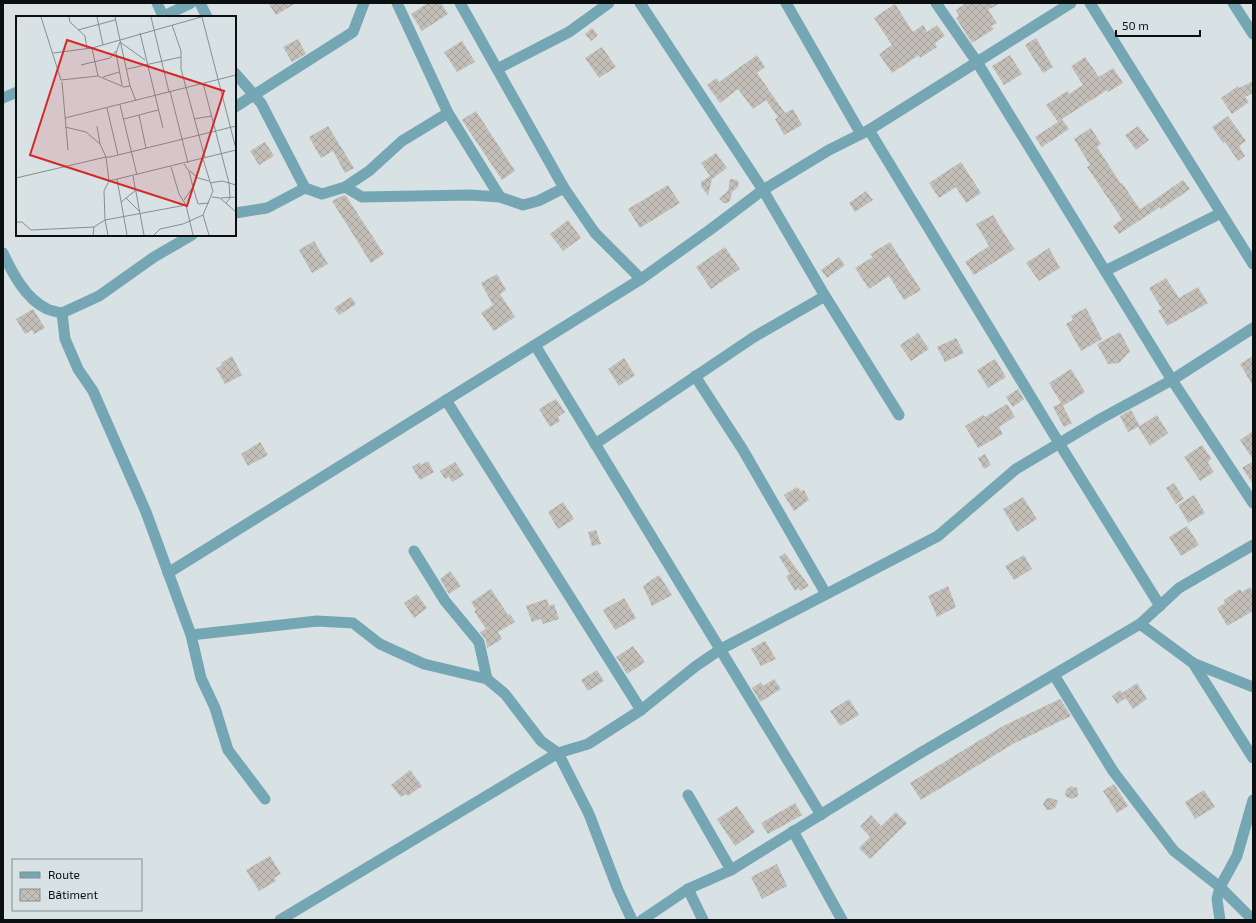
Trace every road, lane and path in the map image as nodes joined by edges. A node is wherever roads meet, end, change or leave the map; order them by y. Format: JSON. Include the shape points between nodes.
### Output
{"nodes":[{"id":1,"x":157,"y":3,"type":"edge"},
{"id":2,"x":191,"y":3,"type":"edge"},
{"id":3,"x":200,"y":3,"type":"edge"},
{"id":4,"x":364,"y":3,"type":"edge"},
{"id":5,"x":397,"y":3,"type":"edge"},
{"id":6,"x":460,"y":3,"type":"edge"},
{"id":7,"x":609,"y":3,"type":"edge"},
{"id":8,"x":640,"y":3,"type":"edge"},
{"id":9,"x":786,"y":3,"type":"edge"},
{"id":10,"x":936,"y":3,"type":"edge"},
{"id":11,"x":1071,"y":3,"type":"edge"},
{"id":12,"x":1090,"y":3,"type":"edge"},
{"id":13,"x":1233,"y":3,"type":"edge"},
{"id":14,"x":163,"y":16,"type":"edge"},
{"id":15,"x":165,"y":16,"type":"edge"},
{"id":16,"x":206,"y":16,"type":"edge"},
{"id":17,"x":1253,"y":34,"type":"edge"},
{"id":18,"x":977,"y":62,"type":"junction"},
{"id":19,"x":497,"y":69,"type":"junction"},
{"id":20,"x":236,"y":74,"type":"edge"},
{"id":21,"x":16,"y":92,"type":"edge"},
{"id":22,"x":254,"y":96,"type":"junction"},
{"id":23,"x":3,"y":98,"type":"edge"},
{"id":24,"x":236,"y":106,"type":"edge"},
{"id":25,"x":448,"y":113,"type":"junction"},
{"id":26,"x":865,"y":132,"type":"junction"},
{"id":27,"x":345,"y":187,"type":"junction"},
{"id":28,"x":305,"y":188,"type":"junction"},
{"id":29,"x":564,"y":188,"type":"junction"},
{"id":30,"x":763,"y":190,"type":"junction"},
{"id":31,"x":500,"y":197,"type":"junction"},
{"id":32,"x":236,"y":213,"type":"edge"},
{"id":33,"x":1221,"y":213,"type":"junction"},
{"id":34,"x":190,"y":236,"type":"edge"},
{"id":35,"x":3,"y":253,"type":"edge"},
{"id":36,"x":1253,"y":264,"type":"edge"},
{"id":37,"x":1105,"y":271,"type":"junction"},
{"id":38,"x":641,"y":279,"type":"junction"},
{"id":39,"x":825,"y":296,"type":"junction"},
{"id":40,"x":62,"y":313,"type":"junction"},
{"id":41,"x":1253,"y":328,"type":"edge"},
{"id":42,"x":535,"y":345,"type":"junction"},
{"id":43,"x":695,"y":376,"type":"junction"},
{"id":44,"x":1172,"y":380,"type":"junction"},
{"id":45,"x":446,"y":400,"type":"junction"},
{"id":46,"x":899,"y":415,"type":"dead end"},
{"id":47,"x":1059,"y":443,"type":"junction"},
{"id":48,"x":595,"y":444,"type":"junction"},
{"id":49,"x":1253,"y":503,"type":"edge"},
{"id":50,"x":1253,"y":545,"type":"edge"},
{"id":51,"x":414,"y":551,"type":"dead end"},
{"id":52,"x":168,"y":572,"type":"junction"},
{"id":53,"x":826,"y":594,"type":"junction"},
{"id":54,"x":1160,"y":606,"type":"junction"},
{"id":55,"x":1140,"y":624,"type":"junction"},
{"id":56,"x":191,"y":635,"type":"junction"},
{"id":57,"x":721,"y":649,"type":"junction"},
{"id":58,"x":1193,"y":663,"type":"junction"},
{"id":59,"x":1054,"y":675,"type":"junction"},
{"id":60,"x":487,"y":679,"type":"junction"},
{"id":61,"x":1253,"y":686,"type":"edge"},
{"id":62,"x":641,"y":710,"type":"junction"},
{"id":63,"x":558,"y":753,"type":"junction"},
{"id":64,"x":1253,"y":758,"type":"edge"},
{"id":65,"x":688,"y":795,"type":"dead end"},
{"id":66,"x":265,"y":800,"type":"dead end"},
{"id":67,"x":1253,"y":800,"type":"edge"},
{"id":68,"x":821,"y":815,"type":"junction"},
{"id":69,"x":793,"y":831,"type":"junction"},
{"id":70,"x":731,"y":870,"type":"junction"},
{"id":71,"x":1220,"y":887,"type":"junction"},
{"id":72,"x":688,"y":889,"type":"junction"},
{"id":73,"x":1250,"y":919,"type":"edge"},
{"id":74,"x":280,"y":920,"type":"edge"},
{"id":75,"x":632,"y":920,"type":"edge"},
{"id":76,"x":642,"y":920,"type":"edge"},
{"id":77,"x":703,"y":920,"type":"edge"},
{"id":78,"x":842,"y":920,"type":"edge"},
{"id":79,"x":1220,"y":920,"type":"edge"}],
"edges":[{"from":1,"to":14,"type":"street"},
{"from":2,"to":15,"type":"street"},
{"from":3,"to":16,"type":"street"},
{"from":4,"to":22,"type":"street","via":[[353,32]]},
{"from":5,"to":25,"type":"street"},
{"from":6,"to":19,"type":"street"},
{"from":7,"to":19,"type":"street","via":[[569,32]]},
{"from":8,"to":30,"type":"street"},
{"from":9,"to":26,"type":"street"},
{"from":10,"to":18,"type":"street"},
{"from":11,"to":18,"type":"street"},
{"from":12,"to":33,"type":"street"},
{"from":13,"to":17,"type":"street"},
{"from":18,"to":26,"type":"street"},
{"from":18,"to":37,"type":"street"},
{"from":19,"to":29,"type":"street"},
{"from":20,"to":22,"type":"street"},
{"from":21,"to":23,"type":"street"},
{"from":22,"to":24,"type":"street"},
{"from":22,"to":28,"type":"street","via":[[261,103]]},
{"from":25,"to":27,"type":"street","via":[[402,141],[369,171]]},
{"from":25,"to":31,"type":"street"},
{"from":26,"to":30,"type":"street","via":[[829,150]]},
{"from":26,"to":47,"type":"street"},
{"from":27,"to":28,"type":"street","via":[[322,194]]},
{"from":27,"to":31,"type":"street","via":[[362,197]]},
{"from":28,"to":32,"type":"street","via":[[267,208]]},
{"from":29,"to":31,"type":"street","via":[[538,201],[523,205]]},
{"from":29,"to":38,"type":"street","via":[[595,233]]},
{"from":30,"to":38,"type":"street"},
{"from":30,"to":39,"type":"street"},
{"from":33,"to":36,"type":"street"},
{"from":33,"to":37,"type":"street"},
{"from":34,"to":40,"type":"street","via":[[154,257],[99,296]]},
{"from":35,"to":40,"type":"street","via":[[26,293],[47,309]]},
{"from":37,"to":44,"type":"street"},
{"from":38,"to":42,"type":"street"},
{"from":39,"to":43,"type":"street"},
{"from":39,"to":46,"type":"street"},
{"from":40,"to":52,"type":"street","via":[[65,339],[78,368],[93,391],[146,512]]},
{"from":41,"to":44,"type":"street"},
{"from":42,"to":45,"type":"street"},
{"from":42,"to":48,"type":"street"},
{"from":43,"to":48,"type":"street"},
{"from":43,"to":53,"type":"street","via":[[743,450]]},
{"from":44,"to":47,"type":"street"},
{"from":44,"to":49,"type":"street"},
{"from":45,"to":52,"type":"street"},
{"from":45,"to":62,"type":"street"},
{"from":47,"to":53,"type":"street","via":[[1016,469],[938,536]]},
{"from":47,"to":54,"type":"street"},
{"from":48,"to":57,"type":"street"},
{"from":50,"to":54,"type":"street","via":[[1180,588]]},
{"from":51,"to":60,"type":"street","via":[[445,601],[479,642]]},
{"from":52,"to":56,"type":"street"},
{"from":53,"to":57,"type":"street"},
{"from":54,"to":55,"type":"street"},
{"from":55,"to":58,"type":"street"},
{"from":55,"to":59,"type":"street"},
{"from":56,"to":60,"type":"street","via":[[318,621],[353,623],[380,644],[424,664]]},
{"from":56,"to":66,"type":"street","via":[[201,678],[215,708],[228,750]]},
{"from":57,"to":62,"type":"street"},
{"from":57,"to":68,"type":"street"},
{"from":58,"to":61,"type":"street"},
{"from":58,"to":64,"type":"street"},
{"from":59,"to":68,"type":"street"},
{"from":59,"to":71,"type":"street","via":[[1113,771],[1174,851]]},
{"from":60,"to":63,"type":"street","via":[[505,694],[541,741]]},
{"from":62,"to":63,"type":"street","via":[[588,744]]},
{"from":63,"to":74,"type":"street"},
{"from":63,"to":75,"type":"street","via":[[589,814]]},
{"from":65,"to":70,"type":"street"},
{"from":67,"to":71,"type":"street","via":[[1237,856]]},
{"from":68,"to":69,"type":"street"},
{"from":69,"to":70,"type":"street"},
{"from":69,"to":78,"type":"street"},
{"from":70,"to":72,"type":"street"},
{"from":71,"to":73,"type":"street"},
{"from":71,"to":79,"type":"street","via":[[1217,899]]},
{"from":72,"to":76,"type":"street"},
{"from":72,"to":77,"type":"street"}]}
